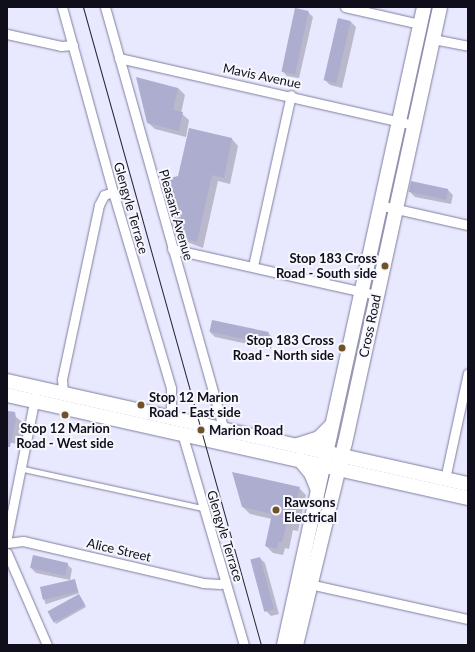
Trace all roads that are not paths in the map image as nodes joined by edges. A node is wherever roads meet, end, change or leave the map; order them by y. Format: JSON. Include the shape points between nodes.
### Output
{"nodes":[{"id":1,"x":62,"y":7,"type":"edge"},
{"id":2,"x":105,"y":7,"type":"edge"},
{"id":3,"x":345,"y":7,"type":"edge"},
{"id":4,"x":424,"y":7,"type":"edge"},
{"id":5,"x":440,"y":7,"type":"edge"},
{"id":6,"x":420,"y":24,"type":"junction"},
{"id":7,"x":7,"y":34,"type":"edge"},
{"id":8,"x":433,"y":39,"type":"junction"},
{"id":9,"x":73,"y":45,"type":"junction"},
{"id":10,"x":468,"y":46,"type":"edge"},
{"id":11,"x":119,"y":58,"type":"junction"},
{"id":12,"x":291,"y":95,"type":"junction"},
{"id":13,"x":398,"y":121,"type":"junction"},
{"id":14,"x":414,"y":125,"type":"junction"},
{"id":15,"x":113,"y":192,"type":"junction"},
{"id":16,"x":379,"y":205,"type":"junction"},
{"id":17,"x":394,"y":209,"type":"junction"},
{"id":18,"x":468,"y":225,"type":"edge"},
{"id":19,"x":172,"y":249,"type":"junction"},
{"id":20,"x":253,"y":266,"type":"junction"},
{"id":21,"x":360,"y":292,"type":"junction"},
{"id":22,"x":376,"y":295,"type":"junction"},
{"id":23,"x":468,"y":373,"type":"edge"},
{"id":24,"x":7,"y":381,"type":"edge"},
{"id":25,"x":63,"y":386,"type":"junction"},
{"id":26,"x":36,"y":394,"type":"junction"},
{"id":27,"x":7,"y":395,"type":"edge"},
{"id":28,"x":170,"y":416,"type":"junction"},
{"id":29,"x":332,"y":425,"type":"junction"},
{"id":30,"x":224,"y":429,"type":"junction"},
{"id":31,"x":348,"y":429,"type":"junction"},
{"id":32,"x":182,"y":433,"type":"junction"},
{"id":33,"x":298,"y":445,"type":"junction"},
{"id":34,"x":325,"y":459,"type":"junction"},
{"id":35,"x":300,"y":460,"type":"junction"},
{"id":36,"x":368,"y":461,"type":"junction"},
{"id":37,"x":340,"y":462,"type":"junction"},
{"id":38,"x":19,"y":468,"type":"junction"},
{"id":39,"x":359,"y":474,"type":"junction"},
{"id":40,"x":445,"y":479,"type":"junction"},
{"id":41,"x":468,"y":484,"type":"edge"},
{"id":42,"x":318,"y":490,"type":"junction"},
{"id":43,"x":333,"y":496,"type":"junction"},
{"id":44,"x":468,"y":498,"type":"edge"},
{"id":45,"x":203,"y":508,"type":"junction"},
{"id":46,"x":7,"y":537,"type":"edge"},
{"id":47,"x":7,"y":543,"type":"edge"},
{"id":48,"x":7,"y":553,"type":"edge"},
{"id":49,"x":226,"y":582,"type":"junction"},
{"id":50,"x":304,"y":583,"type":"junction"},
{"id":51,"x":468,"y":619,"type":"edge"},
{"id":52,"x":47,"y":645,"type":"edge"},
{"id":53,"x":244,"y":645,"type":"edge"},
{"id":54,"x":284,"y":645,"type":"edge"},
{"id":55,"x":296,"y":645,"type":"edge"}],
"edges":[{"from":1,"to":9,"type":"street","name":"Glengyle Terrace"},
{"from":2,"to":11,"type":"street","name":"Pleasant Avenue"},
{"from":3,"to":6,"type":"street"},
{"from":4,"to":6,"type":"main road","name":"Cross Road"},
{"from":5,"to":8,"type":"main road","name":"Cross Road"},
{"from":6,"to":13,"type":"main road","name":"Cross Road"},
{"from":7,"to":9,"type":"street","via":[[62,46]]},
{"from":8,"to":10,"type":"street"},
{"from":8,"to":14,"type":"main road","name":"Cross Road"},
{"from":9,"to":15,"type":"street","name":"Glengyle Terrace"},
{"from":11,"to":12,"type":"street","name":"Mavis Avenue"},
{"from":11,"to":19,"type":"street","name":"Pleasant Avenue"},
{"from":12,"to":13,"type":"street","name":"Mavis Avenue"},
{"from":12,"to":20,"type":"street"},
{"from":13,"to":14,"type":"street","name":"Mavis Avenue"},
{"from":13,"to":16,"type":"main road","name":"Cross Road"},
{"from":14,"to":17,"type":"main road","name":"Cross Road"},
{"from":15,"to":25,"type":"street","via":[[104,195],[99,205]]},
{"from":15,"to":28,"type":"street","name":"Glengyle Terrace","via":[[170,388]]},
{"from":16,"to":17,"type":"street"},
{"from":16,"to":21,"type":"main road","name":"Cross Road"},
{"from":17,"to":18,"type":"street"},
{"from":17,"to":22,"type":"main road","name":"Cross Road"},
{"from":19,"to":20,"type":"street"},
{"from":19,"to":30,"type":"street","name":"Pleasant Avenue"},
{"from":20,"to":21,"type":"street"},
{"from":21,"to":22,"type":"street"},
{"from":21,"to":29,"type":"main road","name":"Cross Road"},
{"from":22,"to":31,"type":"main road","name":"Cross Road"},
{"from":23,"to":40,"type":"street"},
{"from":24,"to":26,"type":"main road"},
{"from":25,"to":26,"type":"main road"},
{"from":25,"to":28,"type":"main road"},
{"from":26,"to":27,"type":"main road"},
{"from":26,"to":32,"type":"main road"},
{"from":26,"to":38,"type":"street"},
{"from":28,"to":30,"type":"main road"},
{"from":29,"to":33,"type":"main road","via":[[319,438]]},
{"from":29,"to":34,"type":"main road","name":"Cross Road"},
{"from":30,"to":33,"type":"main road"},
{"from":31,"to":36,"type":"main road","via":[[353,445]]},
{"from":31,"to":37,"type":"main road","name":"Cross Road"},
{"from":32,"to":35,"type":"main road"},
{"from":32,"to":45,"type":"street","name":"Glengyle Terrace"},
{"from":33,"to":34,"type":"main road"},
{"from":34,"to":35,"type":"main road"},
{"from":34,"to":37,"type":"main road"},
{"from":34,"to":42,"type":"main road","name":"Cross Road"},
{"from":35,"to":42,"type":"main road","via":[[311,473]]},
{"from":36,"to":37,"type":"main road"},
{"from":36,"to":40,"type":"main road"},
{"from":37,"to":39,"type":"main road"},
{"from":37,"to":43,"type":"main road","name":"Cross Road"},
{"from":38,"to":45,"type":"lane"},
{"from":38,"to":46,"type":"street"},
{"from":39,"to":43,"type":"main road","via":[[344,480]]},
{"from":39,"to":44,"type":"main road"},
{"from":40,"to":41,"type":"main road"},
{"from":42,"to":50,"type":"main road","name":"Cross Road"},
{"from":43,"to":50,"type":"main road","name":"Cross Road"},
{"from":45,"to":49,"type":"street","name":"Glengyle Terrace"},
{"from":47,"to":49,"type":"street","name":"Alice Street","via":[[23,541],[203,583]]},
{"from":48,"to":52,"type":"street"},
{"from":49,"to":53,"type":"street","name":"Glengyle Terrace"},
{"from":50,"to":51,"type":"street"},
{"from":50,"to":54,"type":"main road","name":"Cross Road"},
{"from":50,"to":55,"type":"main road","name":"Cross Road"}]}
